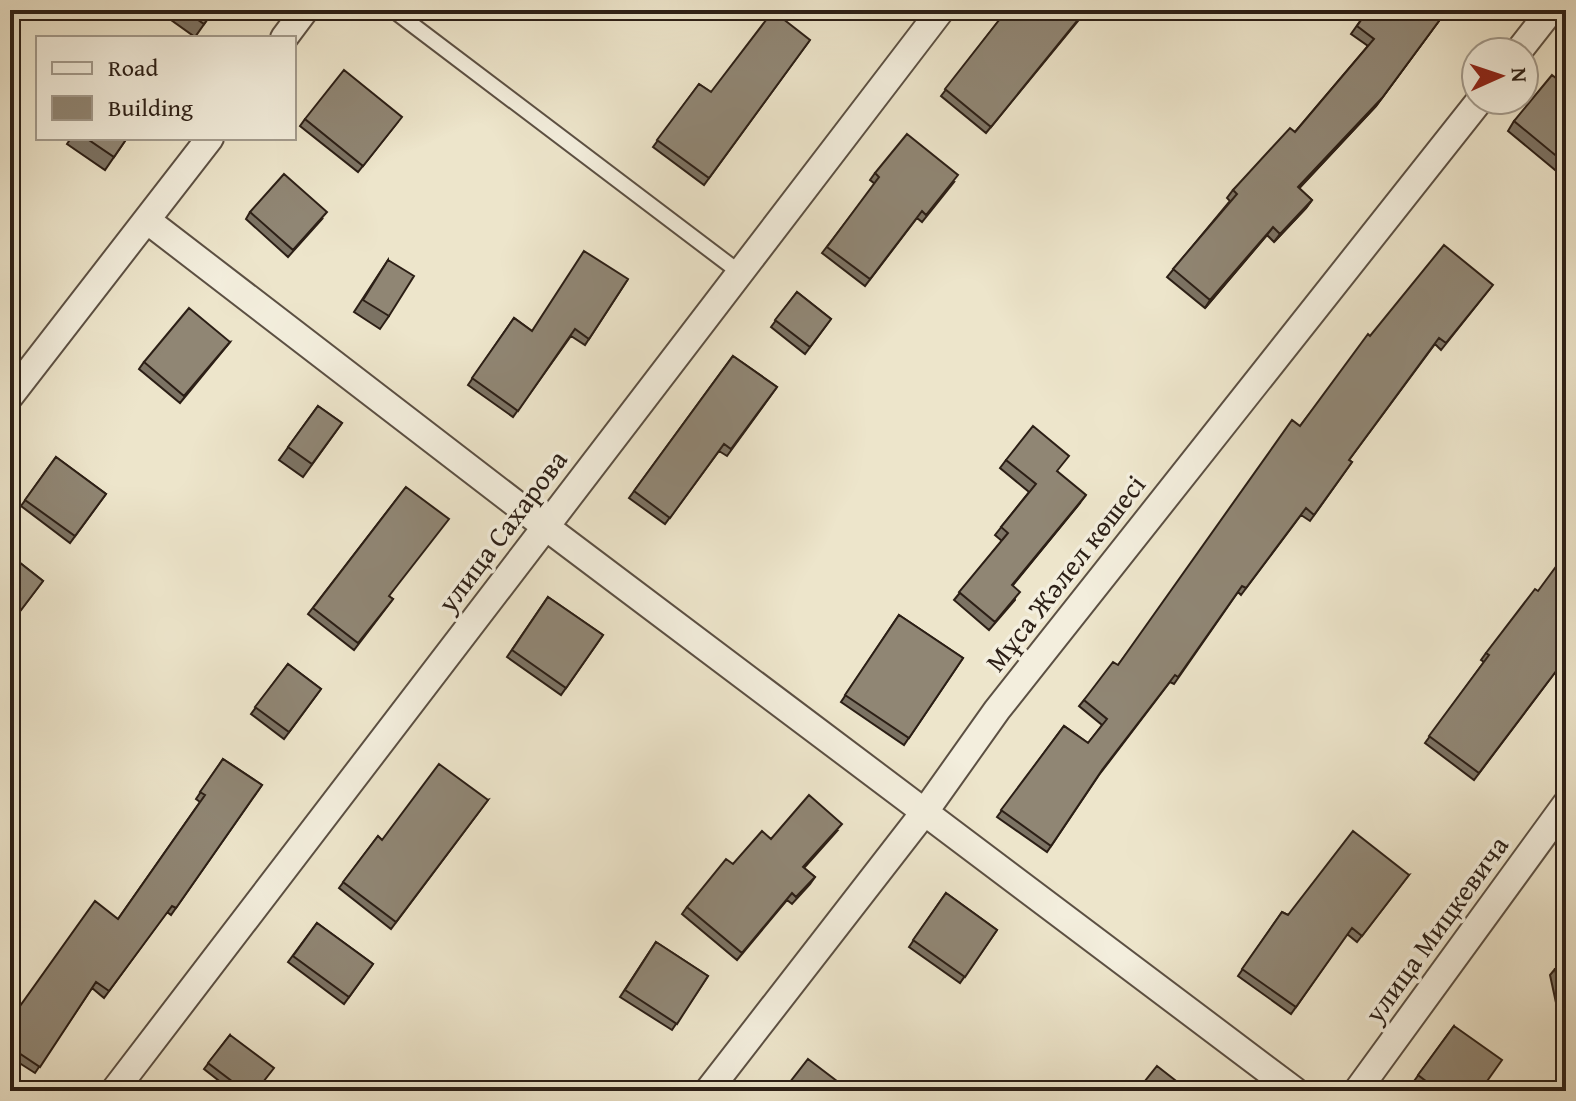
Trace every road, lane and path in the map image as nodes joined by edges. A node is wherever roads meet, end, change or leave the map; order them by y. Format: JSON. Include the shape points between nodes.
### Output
{"nodes":[{"id":1,"x":305,"y":10,"type":"edge"},
{"id":2,"x":393,"y":10,"type":"edge"},
{"id":3,"x":941,"y":10,"type":"edge"},
{"id":4,"x":1551,"y":10,"type":"edge"},
{"id":5,"x":286,"y":36,"type":"edge"},
{"id":6,"x":1531,"y":36,"type":"edge"},
{"id":7,"x":1467,"y":116,"type":"edge"},
{"id":8,"x":209,"y":140,"type":"edge"},
{"id":9,"x":148,"y":221,"type":"junction"},
{"id":10,"x":739,"y":272,"type":"junction"},
{"id":11,"x":10,"y":396,"type":"edge"},
{"id":12,"x":546,"y":527,"type":"junction"},
{"id":13,"x":1566,"y":804,"type":"edge"},
{"id":14,"x":926,"y":810,"type":"junction"},
{"id":15,"x":114,"y":1091,"type":"edge"},
{"id":16,"x":708,"y":1091,"type":"edge"},
{"id":17,"x":1295,"y":1091,"type":"edge"},
{"id":18,"x":1357,"y":1091,"type":"edge"}],
"edges":[{"from":1,"to":5,"type":"street"},
{"from":2,"to":10,"type":"lane"},
{"from":3,"to":10,"type":"street","name":"улица Сахарова"},
{"from":4,"to":6,"type":"street"},
{"from":7,"to":14,"type":"street","name":"Мұса Жәлел көшесі","via":[[997,710]]},
{"from":8,"to":9,"type":"street"},
{"from":9,"to":11,"type":"street"},
{"from":9,"to":12,"type":"street"},
{"from":10,"to":12,"type":"street","name":"улица Сахарова"},
{"from":12,"to":14,"type":"street"},
{"from":12,"to":15,"type":"street","name":"улица Сахарова"},
{"from":13,"to":18,"type":"street","name":"улица Мицкевича"},
{"from":14,"to":16,"type":"street","name":"Мұса Жәлел көшесі"},
{"from":14,"to":17,"type":"street"}]}
